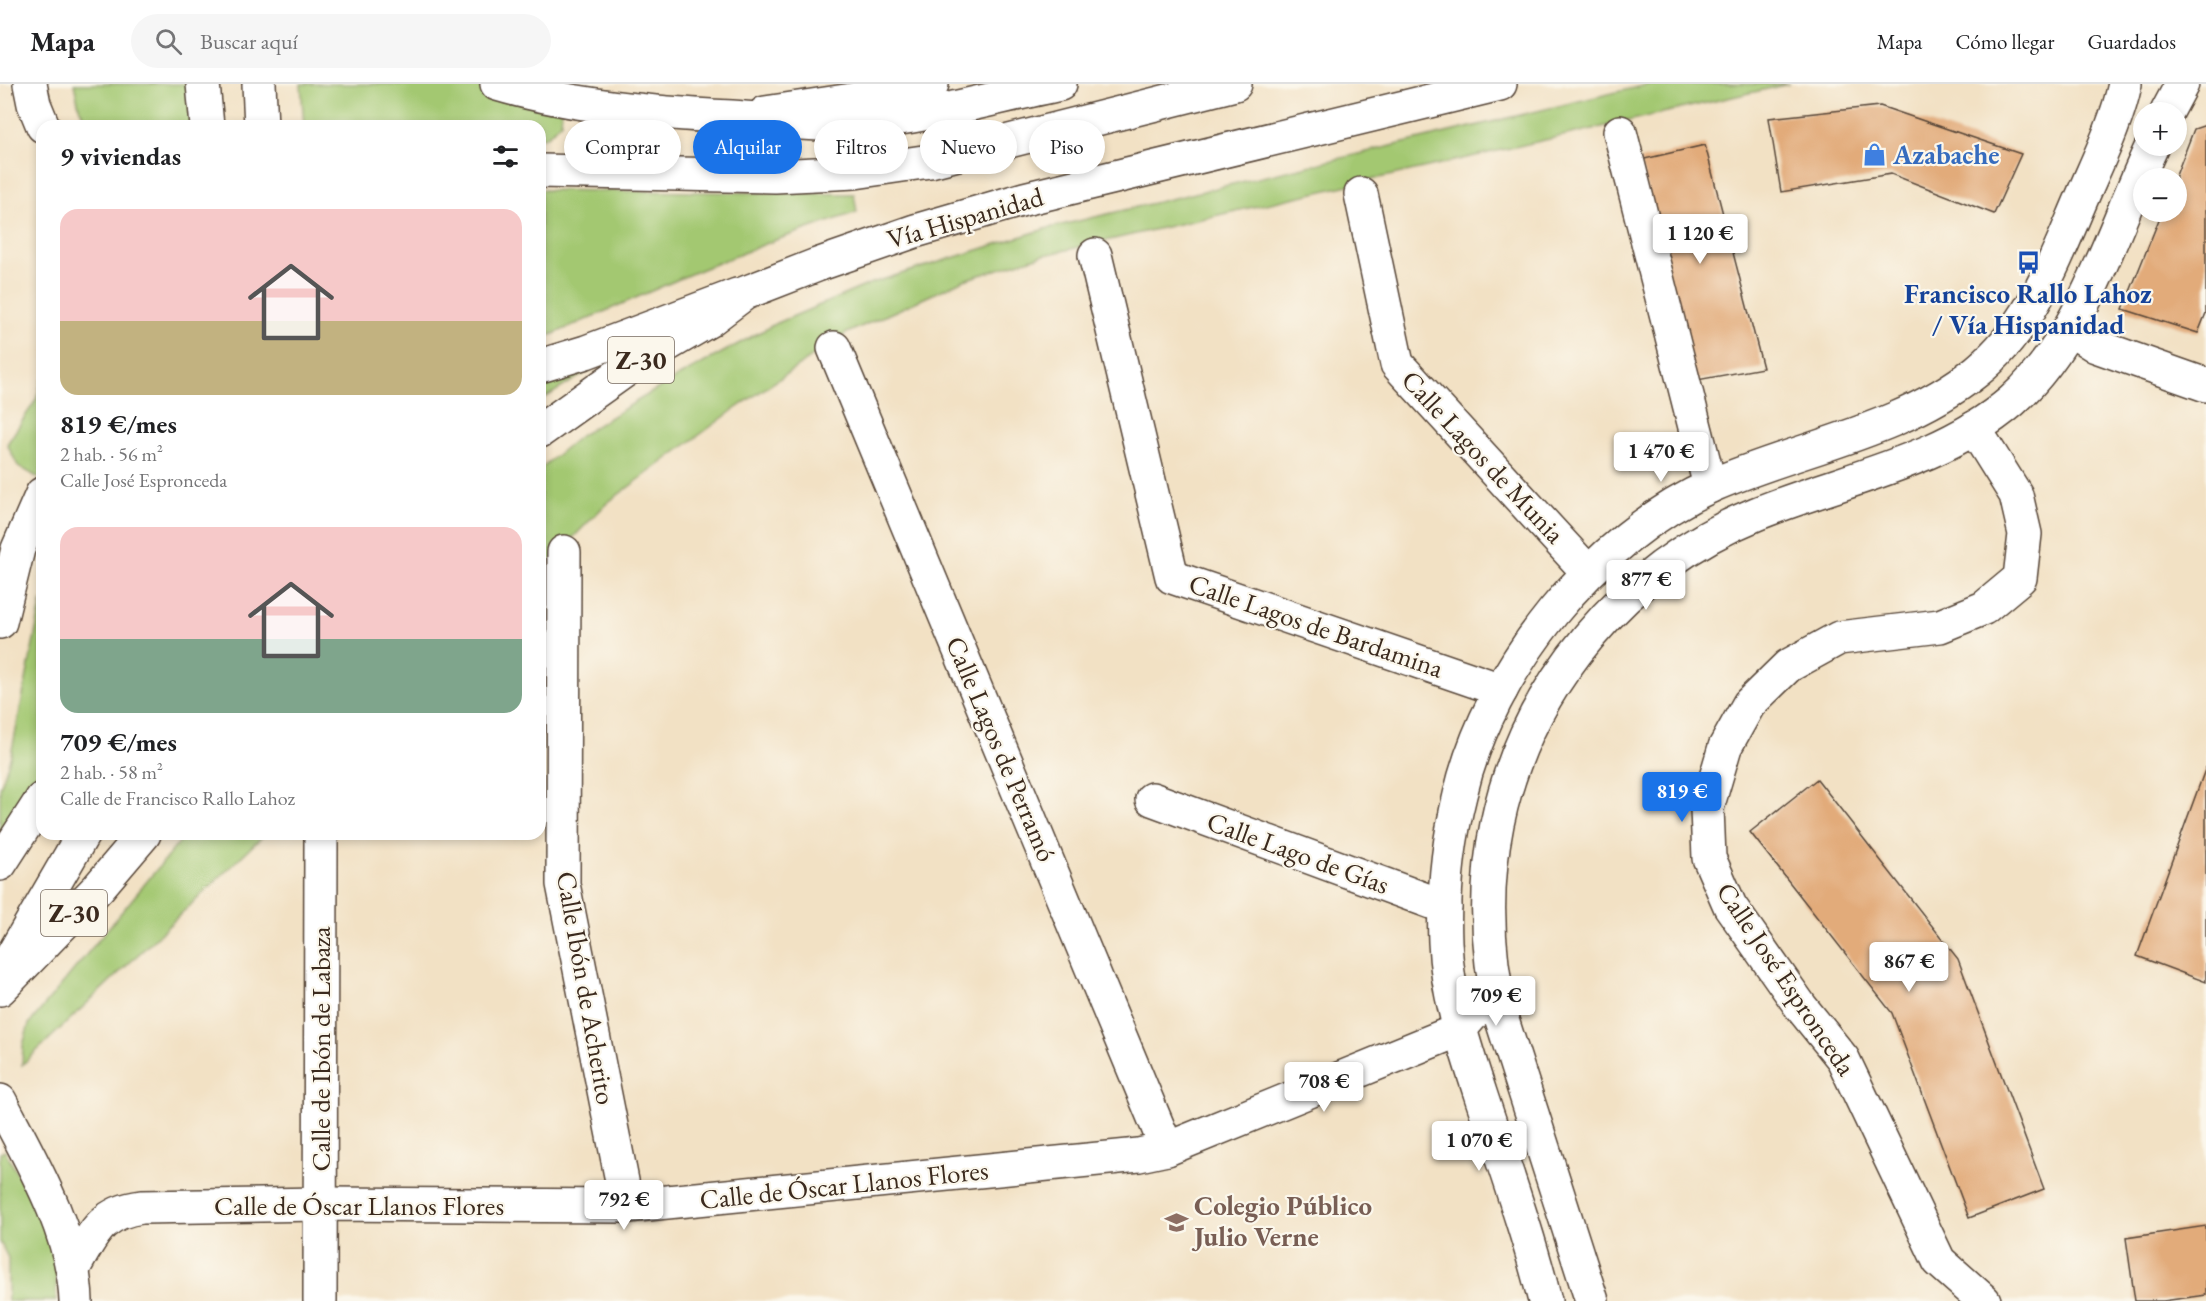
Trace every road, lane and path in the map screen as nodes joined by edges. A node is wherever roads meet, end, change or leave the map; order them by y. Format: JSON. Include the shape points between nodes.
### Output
{"nodes":[{"id":1,"x":30,"y":84,"type":"edge"},
{"id":2,"x":203,"y":84,"type":"edge"},
{"id":3,"x":259,"y":84,"type":"edge"},
{"id":4,"x":497,"y":84,"type":"edge"},
{"id":5,"x":932,"y":84,"type":"edge"},
{"id":6,"x":1060,"y":84,"type":"edge"},
{"id":7,"x":1234,"y":84,"type":"edge"},
{"id":8,"x":1500,"y":84,"type":"edge"},
{"id":9,"x":2125,"y":84,"type":"edge"},
{"id":10,"x":2182,"y":84,"type":"edge"},
{"id":11,"x":2172,"y":102,"type":"edge"},
{"id":12,"x":731,"y":117,"type":"junction"},
{"id":13,"x":41,"y":120,"type":"edge"},
{"id":14,"x":206,"y":120,"type":"edge"},
{"id":15,"x":261,"y":120,"type":"edge"},
{"id":16,"x":1620,"y":132,"type":"dead end"},
{"id":17,"x":2148,"y":156,"type":"edge"},
{"id":18,"x":546,"y":171,"type":"edge"},
{"id":19,"x":1361,"y":194,"type":"dead end"},
{"id":20,"x":1095,"y":255,"type":"dead end"},
{"id":21,"x":745,"y":293,"type":"junction"},
{"id":22,"x":2069,"y":329,"type":"junction"},
{"id":23,"x":834,"y":348,"type":"dead end"},
{"id":24,"x":546,"y":364,"type":"edge"},
{"id":25,"x":2206,"y":385,"type":"edge"},
{"id":26,"x":546,"y":427,"type":"edge"},
{"id":27,"x":1974,"y":428,"type":"junction"},
{"id":28,"x":1710,"y":486,"type":"junction"},
{"id":29,"x":36,"y":508,"type":"edge"},
{"id":30,"x":564,"y":552,"type":"dead end"},
{"id":31,"x":1588,"y":572,"type":"junction"},
{"id":32,"x":0,"y":622,"type":"edge"},
{"id":33,"x":1501,"y":690,"type":"junction"},
{"id":34,"x":1152,"y":799,"type":"dead end"},
{"id":35,"x":36,"y":808,"type":"edge"},
{"id":36,"x":80,"y":840,"type":"edge"},
{"id":37,"x":139,"y":840,"type":"edge"},
{"id":38,"x":321,"y":840,"type":"edge"},
{"id":39,"x":0,"y":864,"type":"edge"},
{"id":40,"x":1445,"y":907,"type":"junction"},
{"id":41,"x":0,"y":977,"type":"edge"},
{"id":42,"x":0,"y":988,"type":"edge"},
{"id":43,"x":1495,"y":989,"type":"junction"},
{"id":44,"x":1459,"y":1030,"type":"junction"},
{"id":45,"x":0,"y":1101,"type":"edge"},
{"id":46,"x":1167,"y":1149,"type":"junction"},
{"id":47,"x":320,"y":1204,"type":"junction"},
{"id":48,"x":627,"y":1206,"type":"junction"},
{"id":49,"x":74,"y":1285,"type":"edge"},
{"id":50,"x":320,"y":1301,"type":"edge"},
{"id":51,"x":1545,"y":1301,"type":"edge"},
{"id":52,"x":1592,"y":1301,"type":"edge"},
{"id":53,"x":1984,"y":1301,"type":"edge"}],
"edges":[{"from":1,"to":13,"type":"main road"},
{"from":2,"to":14,"type":"main road"},
{"from":3,"to":15,"type":"main road"},
{"from":4,"to":12,"type":"main road","via":[[586,102]]},
{"from":5,"to":12,"type":"main road"},
{"from":6,"to":12,"type":"main road","via":[[864,123]]},
{"from":7,"to":18,"type":"main road","via":[[930,161],[855,172],[775,176]]},
{"from":8,"to":21,"type":"main road","name":"Vía Hispanidad","number":"Z-30","via":[[1024,199],[915,231]]},
{"from":9,"to":28,"type":"main road","via":[[2115,118],[2038,296],[2018,329],[1980,369],[1955,388],[1899,417]]},
{"from":10,"to":11,"type":"main road"},
{"from":16,"to":28,"type":"main road"},
{"from":17,"to":22,"type":"main road"},
{"from":19,"to":31,"type":"main road","name":"Calle Lagos de Munia","via":[[1397,364]]},
{"from":20,"to":33,"type":"main road","name":"Calle Lagos de Bardamina","via":[[1172,577]]},
{"from":21,"to":24,"type":"main road","number":"Z-30"},
{"from":21,"to":26,"type":"main road","name":"Vía Hispanidad","number":"Z-30"},
{"from":22,"to":25,"type":"main road","via":[[2096,346]]},
{"from":22,"to":27,"type":"main road","via":[[2025,387]]},
{"from":23,"to":46,"type":"main road","name":"Calle Lagos de Perramó"},
{"from":27,"to":43,"type":"main road","via":[[1919,456],[1719,531],[1632,590],[1583,643],[1560,675],[1522,747],[1497,823],[1489,887]]},
{"from":27,"to":53,"type":"main road","name":"Calle José Espronceda","via":[[2016,495],[2025,534],[2020,578],[1984,608],[1940,626],[1839,638],[1788,666],[1749,704],[1725,747],[1707,808],[1709,858],[1730,906],[1842,1059],[1939,1261]]},
{"from":28,"to":31,"type":"main road","via":[[1671,506]]},
{"from":29,"to":32,"type":"main road","via":[[18,549]]},
{"from":30,"to":48,"type":"main road","name":"Calle Ibón de Acherito","via":[[563,884]]},
{"from":31,"to":33,"type":"main road","via":[[1543,626]]},
{"from":33,"to":40,"type":"main road","via":[[1460,792],[1448,855]]},
{"from":34,"to":40,"type":"main road","name":"Calle Lago de Gías"},
{"from":35,"to":39,"type":"main road"},
{"from":36,"to":41,"type":"main road"},
{"from":37,"to":42,"type":"main road","number":"Z-30","via":[[98,888]]},
{"from":38,"to":47,"type":"main road","name":"Calle de Ibón de Labaza"},
{"from":40,"to":44,"type":"main road","via":[[1446,962]]},
{"from":43,"to":44,"type":"main road","name":"Calle de Óscar Llanos Flores"},
{"from":43,"to":52,"type":"main road"},
{"from":44,"to":46,"type":"main road","name":"Calle de Óscar Llanos Flores"},
{"from":44,"to":51,"type":"main road"},
{"from":45,"to":49,"type":"main road","via":[[54,1209]]},
{"from":46,"to":48,"type":"main road","name":"Calle de Óscar Llanos Flores","via":[[1139,1155]]},
{"from":47,"to":48,"type":"main road","name":"Calle de Óscar Llanos Flores"},
{"from":47,"to":49,"type":"main road","name":"Calle de Óscar Llanos Flores","via":[[127,1209],[104,1221],[94,1232]]},
{"from":47,"to":50,"type":"main road","name":"Calle de Ibón de Labaza"}]}
